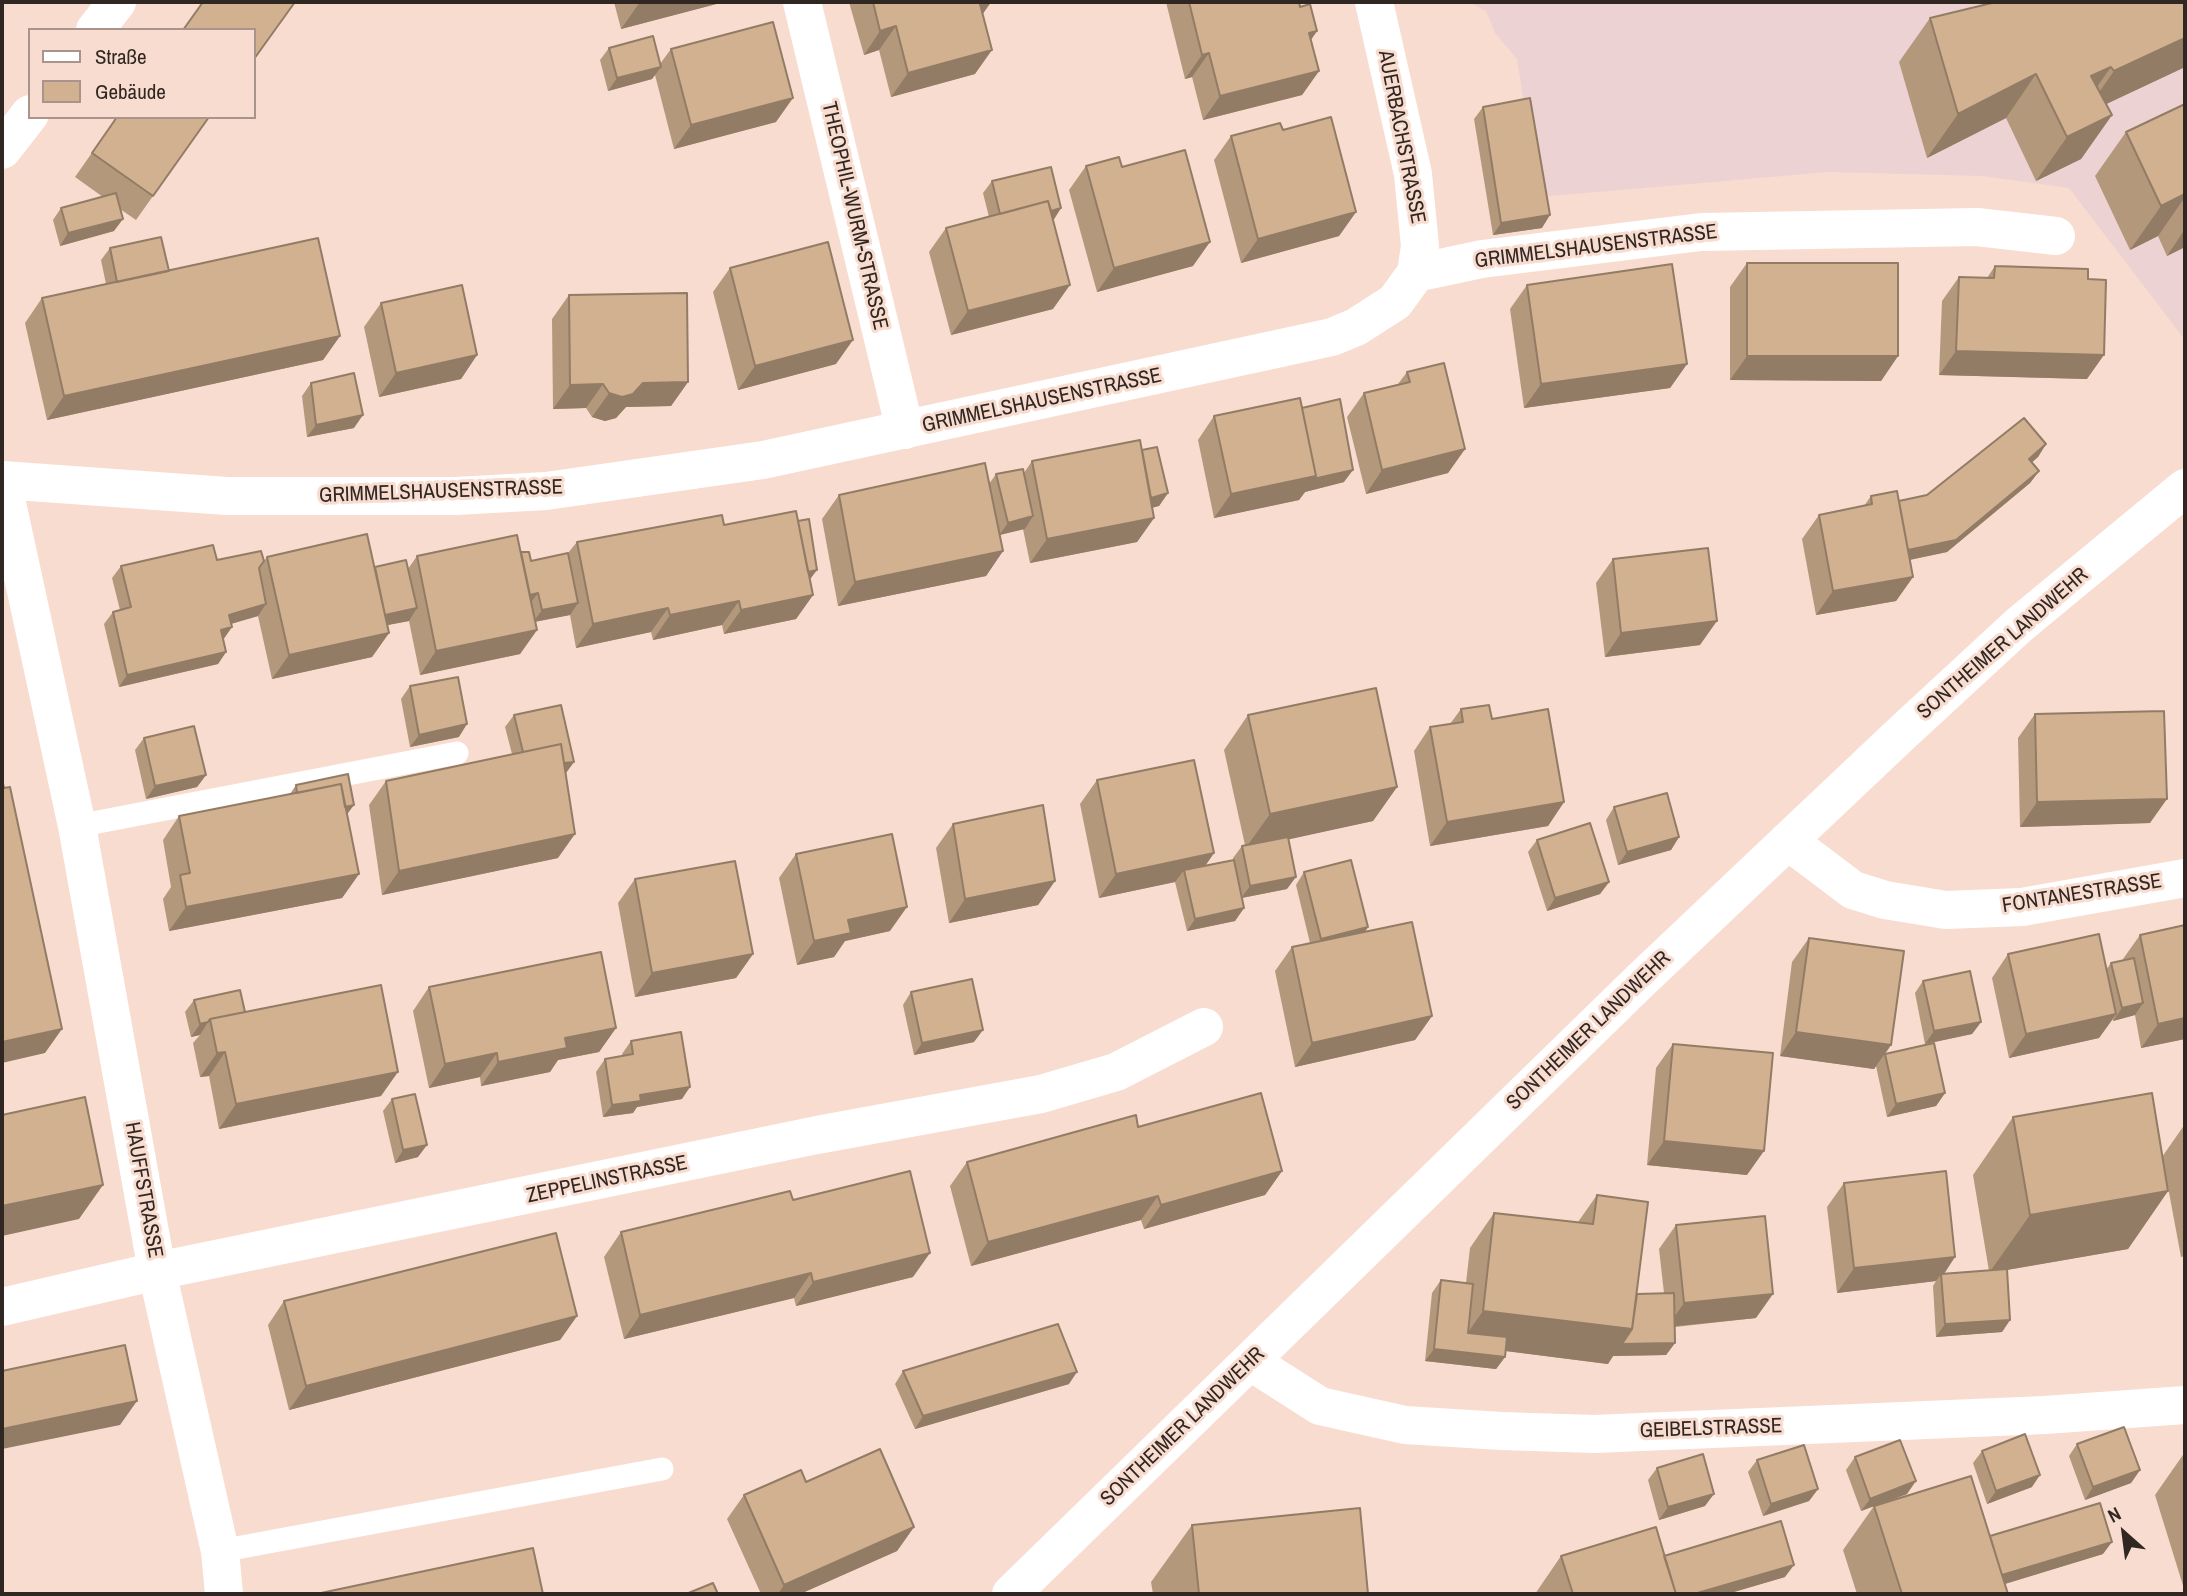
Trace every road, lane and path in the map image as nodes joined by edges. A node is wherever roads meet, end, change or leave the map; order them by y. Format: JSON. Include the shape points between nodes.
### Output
{"nodes":[{"id":1,"x":117,"y":2,"type":"edge"},
{"id":2,"x":803,"y":2,"type":"edge"},
{"id":3,"x":1374,"y":2,"type":"edge"},
{"id":4,"x":97,"y":28,"type":"edge"},
{"id":5,"x":28,"y":117,"type":"edge"},
{"id":6,"x":2,"y":150,"type":"edge"},
{"id":7,"x":2056,"y":236,"type":"dead end"},
{"id":8,"x":1416,"y":273,"type":"junction"},
{"id":9,"x":905,"y":430,"type":"junction"},
{"id":10,"x":2,"y":480,"type":"edge"},
{"id":11,"x":2185,"y":488,"type":"edge"},
{"id":12,"x":457,"y":754,"type":"dead end"},
{"id":13,"x":77,"y":826,"type":"junction"},
{"id":14,"x":1788,"y":841,"type":"junction"},
{"id":15,"x":2185,"y":877,"type":"edge"},
{"id":16,"x":1204,"y":1027,"type":"dead end"},
{"id":17,"x":157,"y":1271,"type":"junction"},
{"id":18,"x":2,"y":1307,"type":"edge"},
{"id":19,"x":1251,"y":1362,"type":"junction"},
{"id":20,"x":2185,"y":1405,"type":"edge"},
{"id":21,"x":662,"y":1469,"type":"dead end"},
{"id":22,"x":220,"y":1551,"type":"junction"},
{"id":23,"x":224,"y":1594,"type":"edge"},
{"id":24,"x":1011,"y":1594,"type":"edge"}],
"edges":[{"from":1,"to":4,"type":"street"},
{"from":2,"to":9,"type":"street","name":"THEOPHIL-WURM-STRASSE"},
{"from":3,"to":8,"type":"street","name":"AUERBACHSTRASSE","via":[[1413,174],[1420,246]]},
{"from":5,"to":6,"type":"street"},
{"from":7,"to":8,"type":"street","name":"GRIMMELSHAUSENSTRASSE","via":[[1977,227],[1701,232],[1482,259]]},
{"from":8,"to":9,"type":"street","name":"GRIMMELSHAUSENSTRASSE","via":[[1395,302],[1332,337]]},
{"from":9,"to":10,"type":"street","name":"GRIMMELSHAUSENSTRASSE","via":[[763,460],[545,492],[227,496]]},
{"from":10,"to":13,"type":"street","name":"HAUFFSTRASSE"},
{"from":11,"to":14,"type":"street","name":"SONTHEIMER LANDWEHR","via":[[2019,625]]},
{"from":12,"to":13,"type":"lane"},
{"from":13,"to":17,"type":"street","name":"HAUFFSTRASSE"},
{"from":14,"to":15,"type":"street","name":"FONTANESTRASSE","via":[[1853,890],[1946,910],[2022,906]]},
{"from":14,"to":19,"type":"street","name":"SONTHEIMER LANDWEHR"},
{"from":16,"to":17,"type":"street","name":"ZEPPELINSTRASSE","via":[[1116,1072],[1052,1091]]},
{"from":17,"to":18,"type":"street","name":"ZEPPELINSTRASSE"},
{"from":17,"to":22,"type":"street","name":"HAUFFSTRASSE"},
{"from":19,"to":20,"type":"street","name":"GEIBELSTRASSE","via":[[1320,1406],[1405,1425],[1501,1431],[1594,1434]]},
{"from":19,"to":24,"type":"street","name":"SONTHEIMER LANDWEHR"},
{"from":21,"to":22,"type":"lane"},
{"from":22,"to":23,"type":"street","name":"HAUFFSTRASSE"}]}
